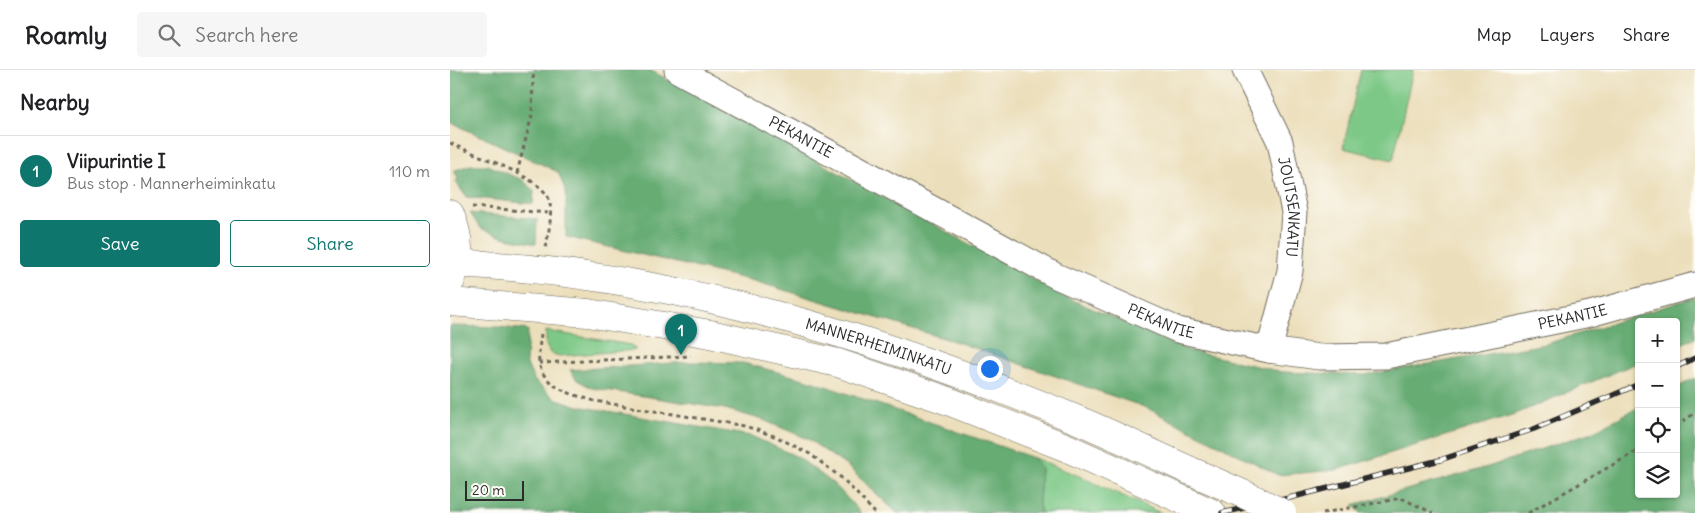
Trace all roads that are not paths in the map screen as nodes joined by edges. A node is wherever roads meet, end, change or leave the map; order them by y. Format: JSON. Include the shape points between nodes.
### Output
{"nodes":[{"id":1,"x":677,"y":70,"type":"edge"},
{"id":2,"x":1245,"y":70,"type":"edge"},
{"id":3,"x":460,"y":211,"type":"edge"},
{"id":4,"x":453,"y":269,"type":"edge"},
{"id":5,"x":1695,"y":285,"type":"edge"},
{"id":6,"x":450,"y":302,"type":"edge"},
{"id":7,"x":1268,"y":350,"type":"junction"},
{"id":8,"x":1212,"y":513,"type":"edge"},
{"id":9,"x":1282,"y":513,"type":"edge"}],
"edges":[{"from":1,"to":7,"type":"street","name":"PEKANTIE","via":[[1056,276],[1178,330]]},
{"from":2,"to":7,"type":"street","name":"JOUTSENKATU","via":[[1280,142],[1294,212],[1290,271]]},
{"from":3,"to":4,"type":"main road"},
{"from":4,"to":9,"type":"main road","name":"MANNERHEIMINKATU","bridge":true,"via":[[493,265],[583,275],[717,300],[846,336],[952,371],[1078,420]]},
{"from":5,"to":7,"type":"street","name":"PEKANTIE","via":[[1590,314],[1386,356],[1319,357]]},
{"from":6,"to":8,"type":"main road","name":"MANNERHEIMINKATU","via":[[588,313],[710,334],[838,363],[943,398],[1065,447]]}]}
